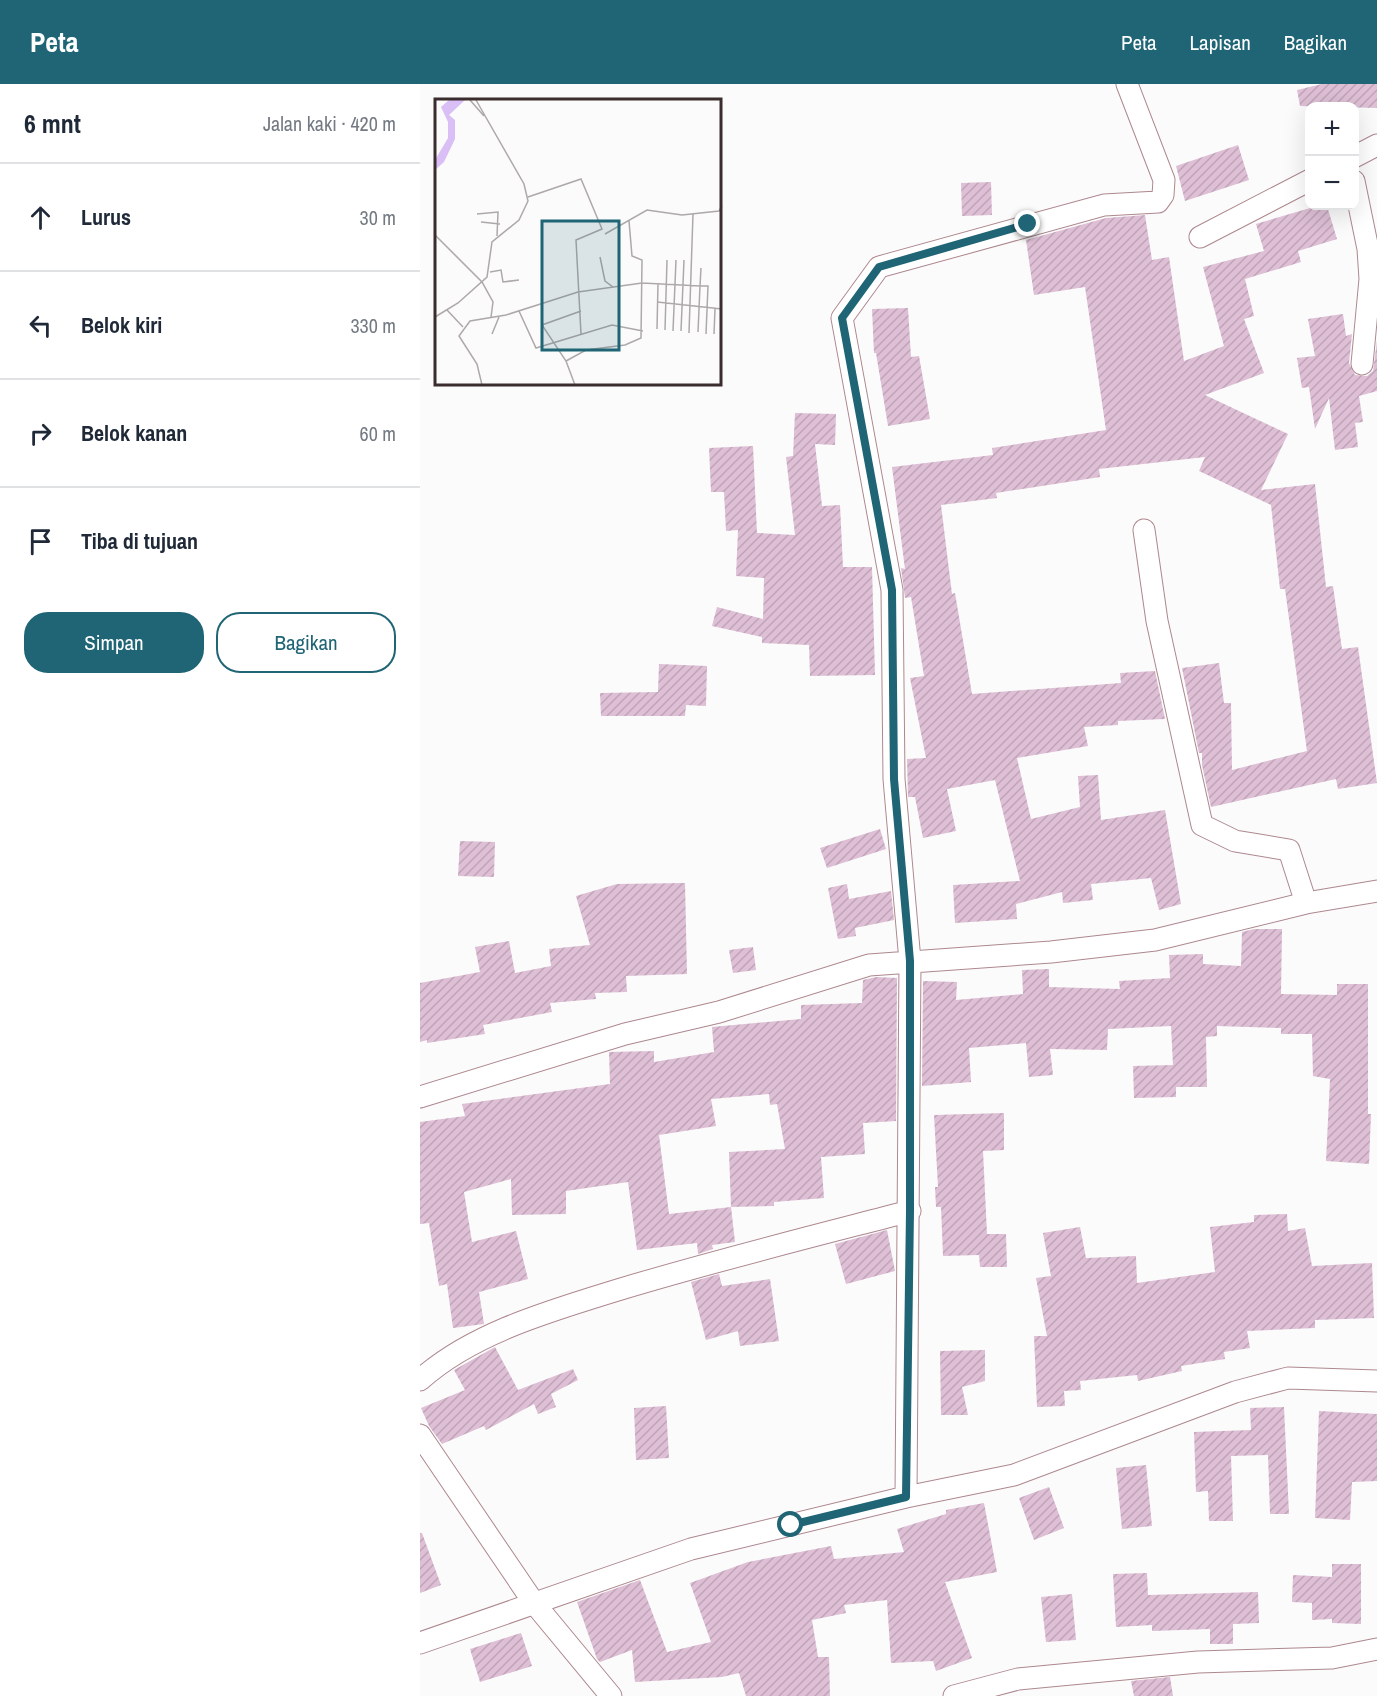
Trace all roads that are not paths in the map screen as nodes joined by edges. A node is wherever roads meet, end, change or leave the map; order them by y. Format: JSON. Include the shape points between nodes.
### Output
{"nodes":[{"id":1,"x":1126,"y":84,"type":"edge"},
{"id":2,"x":1377,"y":145,"type":"edge"},
{"id":3,"x":1356,"y":156,"type":"edge"},
{"id":4,"x":1305,"y":183,"type":"edge"},
{"id":5,"x":1359,"y":205,"type":"edge"},
{"id":6,"x":1200,"y":237,"type":"dead end"},
{"id":7,"x":1362,"y":364,"type":"dead end"},
{"id":8,"x":1144,"y":530,"type":"dead end"},
{"id":9,"x":1377,"y":891,"type":"edge"},
{"id":10,"x":1306,"y":903,"type":"junction"},
{"id":11,"x":910,"y":961,"type":"junction"},
{"id":12,"x":420,"y":1097,"type":"edge"},
{"id":13,"x":910,"y":1211,"type":"junction"},
{"id":14,"x":420,"y":1380,"type":"edge"},
{"id":15,"x":1377,"y":1381,"type":"edge"},
{"id":16,"x":420,"y":1435,"type":"edge"},
{"id":17,"x":906,"y":1497,"type":"junction"},
{"id":18,"x":534,"y":1603,"type":"junction"},
{"id":19,"x":420,"y":1643,"type":"edge"},
{"id":20,"x":1377,"y":1649,"type":"edge"},
{"id":21,"x":610,"y":1696,"type":"edge"},
{"id":22,"x":954,"y":1696,"type":"edge"}],
"edges":[{"from":1,"to":11,"type":"street","via":[[1164,180],[1158,202],[1104,205],[879,267],[842,318],[892,590],[894,779]]},
{"from":2,"to":3,"type":"street"},
{"from":4,"to":6,"type":"street"},
{"from":5,"to":7,"type":"street","via":[[1370,279]]},
{"from":8,"to":10,"type":"street","via":[[1157,621],[1202,825],[1235,841],[1289,850]]},
{"from":9,"to":10,"type":"street"},
{"from":10,"to":11,"type":"street","via":[[1155,940],[950,961]]},
{"from":11,"to":12,"type":"street","via":[[869,965]]},
{"from":11,"to":13,"type":"street"},
{"from":13,"to":14,"type":"street","via":[[683,1271],[524,1319],[435,1366]]},
{"from":13,"to":17,"type":"street"},
{"from":15,"to":17,"type":"street","via":[[1288,1378],[1235,1392],[1014,1475]]},
{"from":16,"to":18,"type":"street"},
{"from":17,"to":18,"type":"street","via":[[691,1549]]},
{"from":18,"to":19,"type":"street"},
{"from":18,"to":21,"type":"street"},
{"from":20,"to":22,"type":"street","via":[[1332,1658],[1198,1662],[1018,1679]]}]}
